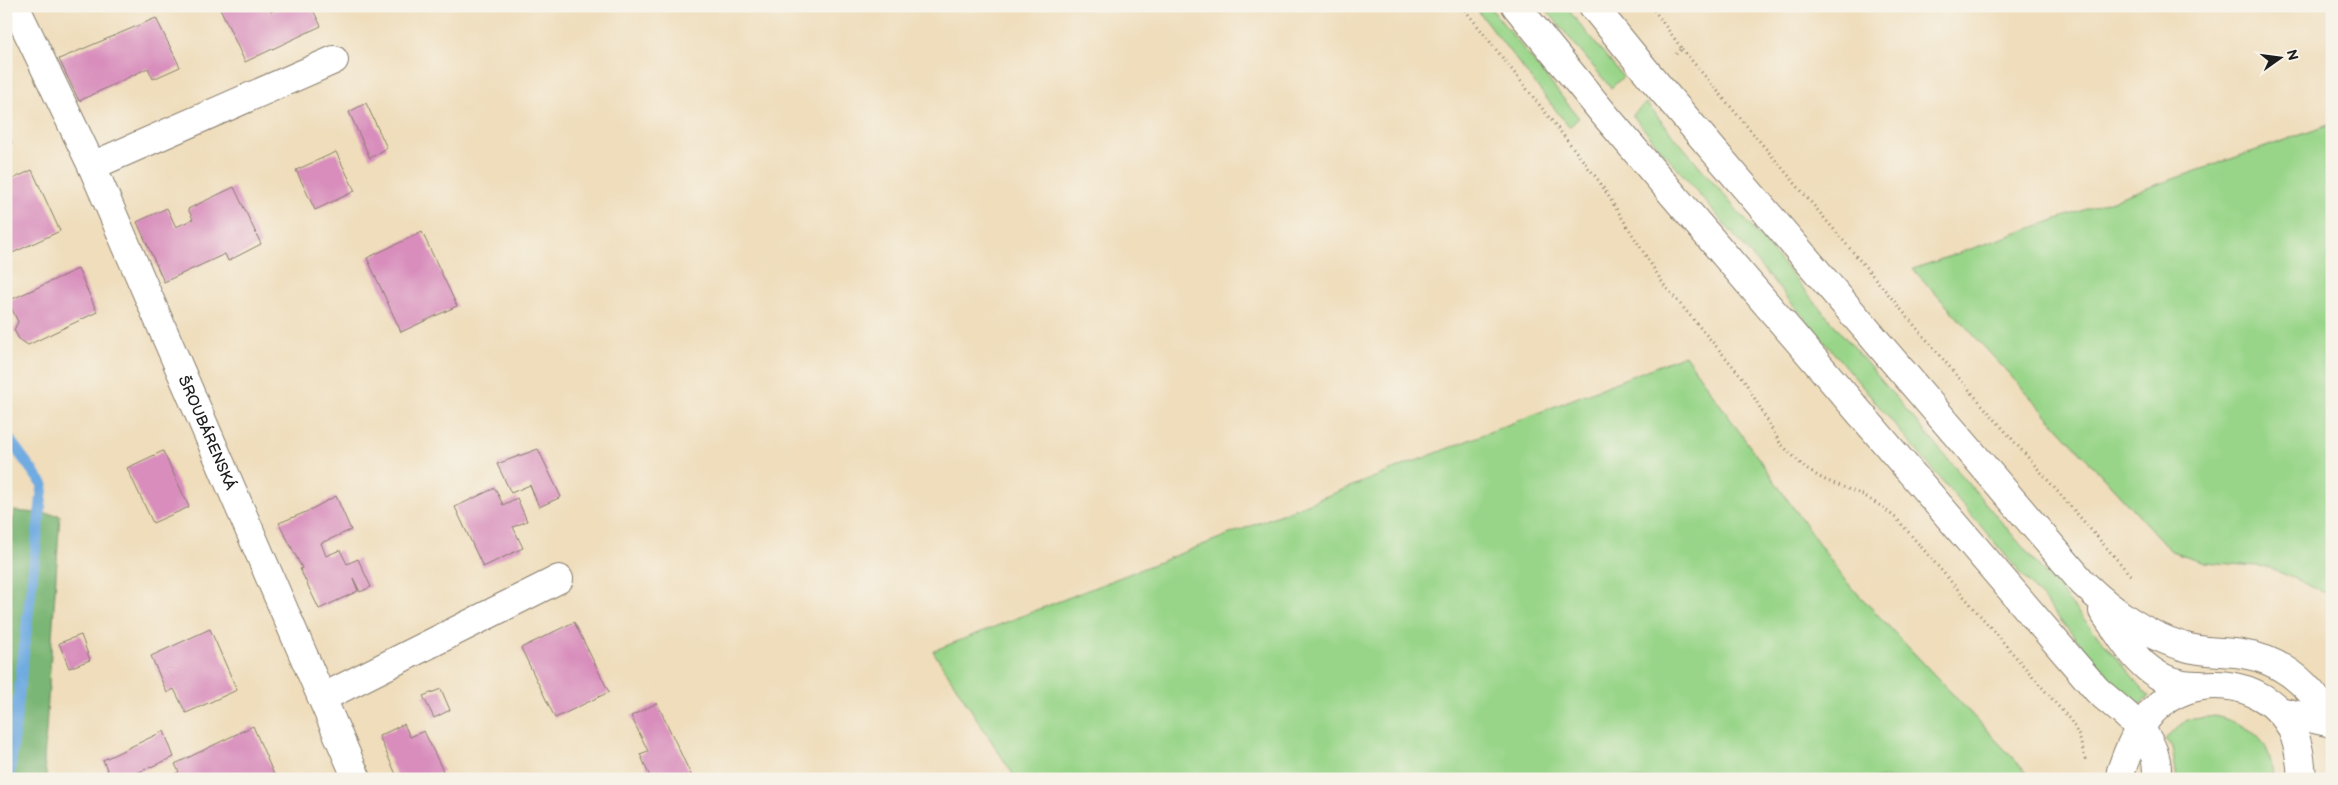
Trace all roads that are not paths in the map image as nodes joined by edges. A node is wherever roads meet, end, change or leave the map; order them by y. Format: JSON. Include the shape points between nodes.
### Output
{"nodes":[{"id":1,"x":15,"y":6,"type":"edge"},
{"id":2,"x":1516,"y":6,"type":"edge"},
{"id":3,"x":1593,"y":6,"type":"edge"},
{"id":4,"x":334,"y":60,"type":"dead end"},
{"id":5,"x":92,"y":166,"type":"junction"},
{"id":6,"x":560,"y":579,"type":"dead end"},
{"id":7,"x":2083,"y":583,"type":"junction"},
{"id":8,"x":2207,"y":684,"type":"junction"},
{"id":9,"x":2097,"y":690,"type":"junction"},
{"id":10,"x":324,"y":697,"type":"junction"},
{"id":11,"x":2279,"y":711,"type":"junction"},
{"id":12,"x":2332,"y":723,"type":"edge"},
{"id":13,"x":2139,"y":728,"type":"junction"},
{"id":14,"x":2121,"y":775,"type":"edge"},
{"id":15,"x":357,"y":779,"type":"edge"},
{"id":16,"x":2157,"y":779,"type":"edge"},
{"id":17,"x":2302,"y":779,"type":"edge"}],
"edges":[{"from":1,"to":5,"type":"main road","name":"ŠROUBÁRENSKÁ"},
{"from":2,"to":9,"type":"main road","via":[[1604,114]]},
{"from":3,"to":7,"type":"main road"},
{"from":4,"to":5,"type":"main road"},
{"from":5,"to":10,"type":"main road","name":"ŠROUBÁRENSKÁ"},
{"from":6,"to":10,"type":"main road"},
{"from":7,"to":8,"type":"main road","via":[[2138,661],[2152,673],[2187,685]]},
{"from":7,"to":12,"type":"main road","via":[[2106,605],[2158,638],[2208,652],[2265,659],[2287,670],[2306,685]]},
{"from":8,"to":11,"type":"main road","via":[[2246,689]]},
{"from":8,"to":13,"type":"main road","via":[[2170,697]]},
{"from":9,"to":13,"type":"main road"},
{"from":9,"to":14,"type":"main road","via":[[2115,732]]},
{"from":10,"to":15,"type":"main road","name":"ŠROUBÁRENSKÁ"},
{"from":11,"to":12,"type":"main road"},
{"from":11,"to":17,"type":"main road","via":[[2298,743]]},
{"from":13,"to":14,"type":"main road"},
{"from":13,"to":16,"type":"main road","via":[[2150,739],[2156,754]]}]}
